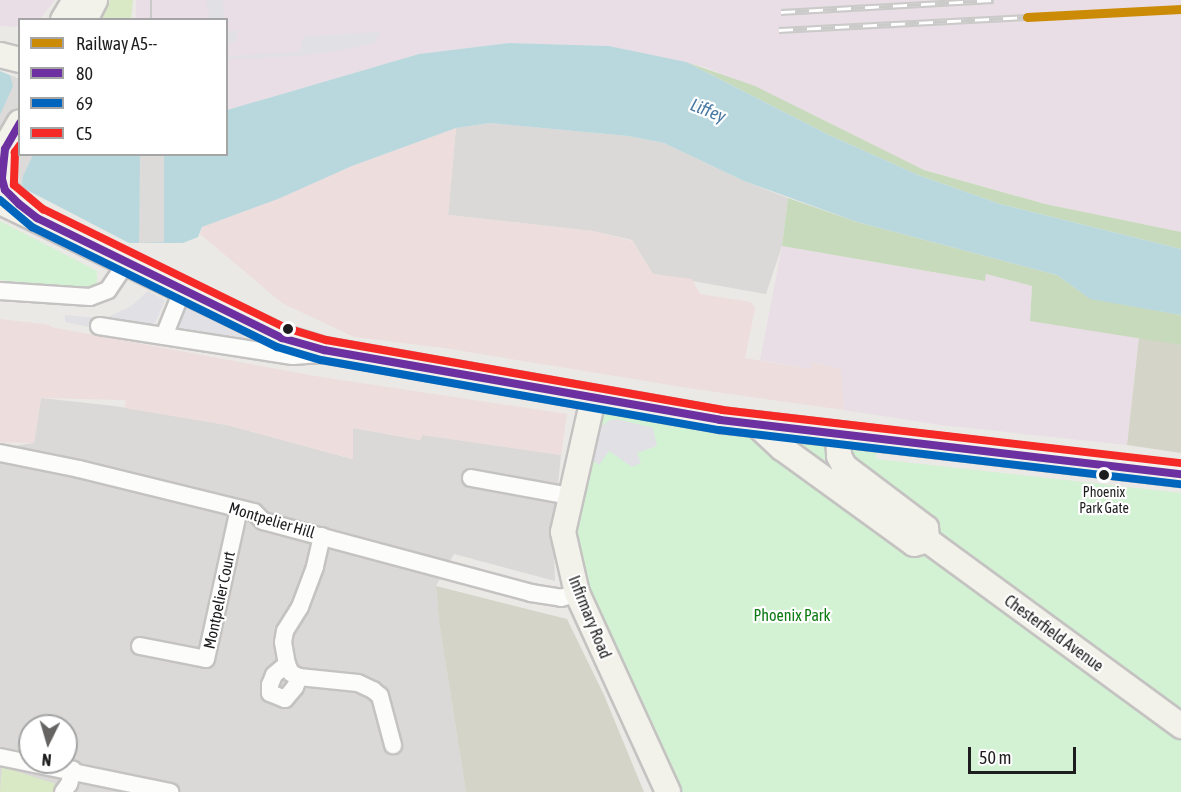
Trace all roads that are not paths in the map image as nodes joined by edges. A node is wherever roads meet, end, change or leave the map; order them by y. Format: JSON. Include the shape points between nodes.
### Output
{"nodes":[{"id":1,"x":75,"y":0,"type":"edge"},
{"id":2,"x":95,"y":0,"type":"edge"},
{"id":3,"x":64,"y":18,"type":"edge"},
{"id":4,"x":87,"y":18,"type":"edge"},
{"id":5,"x":18,"y":125,"type":"edge"},
{"id":6,"x":2,"y":153,"type":"edge"},
{"id":7,"x":0,"y":202,"type":"edge"},
{"id":8,"x":37,"y":218,"type":"junction"},
{"id":9,"x":126,"y":262,"type":"junction"},
{"id":10,"x":0,"y":291,"type":"edge"},
{"id":11,"x":182,"y":291,"type":"junction"},
{"id":12,"x":99,"y":326,"type":"dead end"},
{"id":13,"x":164,"y":336,"type":"junction"},
{"id":14,"x":340,"y":352,"type":"junction"},
{"id":15,"x":593,"y":399,"type":"junction"},
{"id":16,"x":757,"y":425,"type":"junction"},
{"id":17,"x":838,"y":435,"type":"junction"},
{"id":18,"x":0,"y":453,"type":"edge"},
{"id":19,"x":1181,"y":474,"type":"edge"},
{"id":20,"x":471,"y":478,"type":"dead end"},
{"id":21,"x":570,"y":496,"type":"junction"},
{"id":22,"x":239,"y":509,"type":"junction"},
{"id":23,"x":322,"y":536,"type":"junction"},
{"id":24,"x":927,"y":540,"type":"junction"},
{"id":25,"x":577,"y":593,"type":"junction"},
{"id":26,"x":140,"y":646,"type":"dead end"},
{"id":27,"x":287,"y":664,"type":"junction"},
{"id":28,"x":299,"y":677,"type":"junction"},
{"id":29,"x":1181,"y":726,"type":"edge"},
{"id":30,"x":393,"y":745,"type":"dead end"},
{"id":31,"x":0,"y":757,"type":"edge"},
{"id":32,"x":18,"y":760,"type":"edge"},
{"id":33,"x":78,"y":771,"type":"edge"},
{"id":34,"x":72,"y":774,"type":"edge"},
{"id":35,"x":63,"y":792,"type":"edge"},
{"id":36,"x":170,"y":792,"type":"edge"},
{"id":37,"x":668,"y":792,"type":"edge"}],
"edges":[{"from":1,"to":3,"type":"main road"},
{"from":2,"to":4,"type":"main road"},
{"from":5,"to":6,"type":"main road"},
{"from":6,"to":8,"type":"main road","via":[[5,190]]},
{"from":7,"to":8,"type":"main road"},
{"from":8,"to":9,"type":"main road"},
{"from":9,"to":10,"type":"street","via":[[108,290],[90,297]]},
{"from":9,"to":11,"type":"main road"},
{"from":11,"to":13,"type":"street"},
{"from":11,"to":14,"type":"main road","via":[[282,338]]},
{"from":12,"to":13,"type":"street"},
{"from":13,"to":14,"type":"street","via":[[293,356]]},
{"from":14,"to":15,"type":"main road"},
{"from":15,"to":16,"type":"main road"},
{"from":15,"to":21,"type":"main road","name":"Infirmary Road"},
{"from":16,"to":17,"type":"main road"},
{"from":16,"to":24,"type":"main road","name":"Chesterfield Avenue","via":[[782,448],[914,544]]},
{"from":17,"to":19,"type":"main road"},
{"from":17,"to":24,"type":"main road","name":"Chesterfield Avenue","via":[[839,456],[844,466],[926,528]]},
{"from":18,"to":22,"type":"street","name":"Montpelier Hill"},
{"from":20,"to":21,"type":"street"},
{"from":21,"to":25,"type":"main road","name":"Infirmary Road","via":[[562,532]]},
{"from":22,"to":23,"type":"street","name":"Montpelier Hill","via":[[254,512],[263,521]]},
{"from":22,"to":26,"type":"street","name":"Montpelier Court","via":[[206,659]]},
{"from":23,"to":25,"type":"street","name":"Montpelier Hill","via":[[531,593],[561,598]]},
{"from":23,"to":27,"type":"street","via":[[300,607],[285,631]]},
{"from":24,"to":29,"type":"main road","name":"Chesterfield Avenue"},
{"from":25,"to":37,"type":"main road","name":"Infirmary Road"},
{"from":27,"to":28,"type":"street","via":[[291,673]]},
{"from":27,"to":28,"type":"street","via":[[274,675],[270,693],[285,699]]},
{"from":28,"to":30,"type":"street","via":[[358,683],[373,690],[383,705]]},
{"from":31,"to":32,"type":"street"},
{"from":33,"to":36,"type":"street"},
{"from":34,"to":35,"type":"street"}]}
